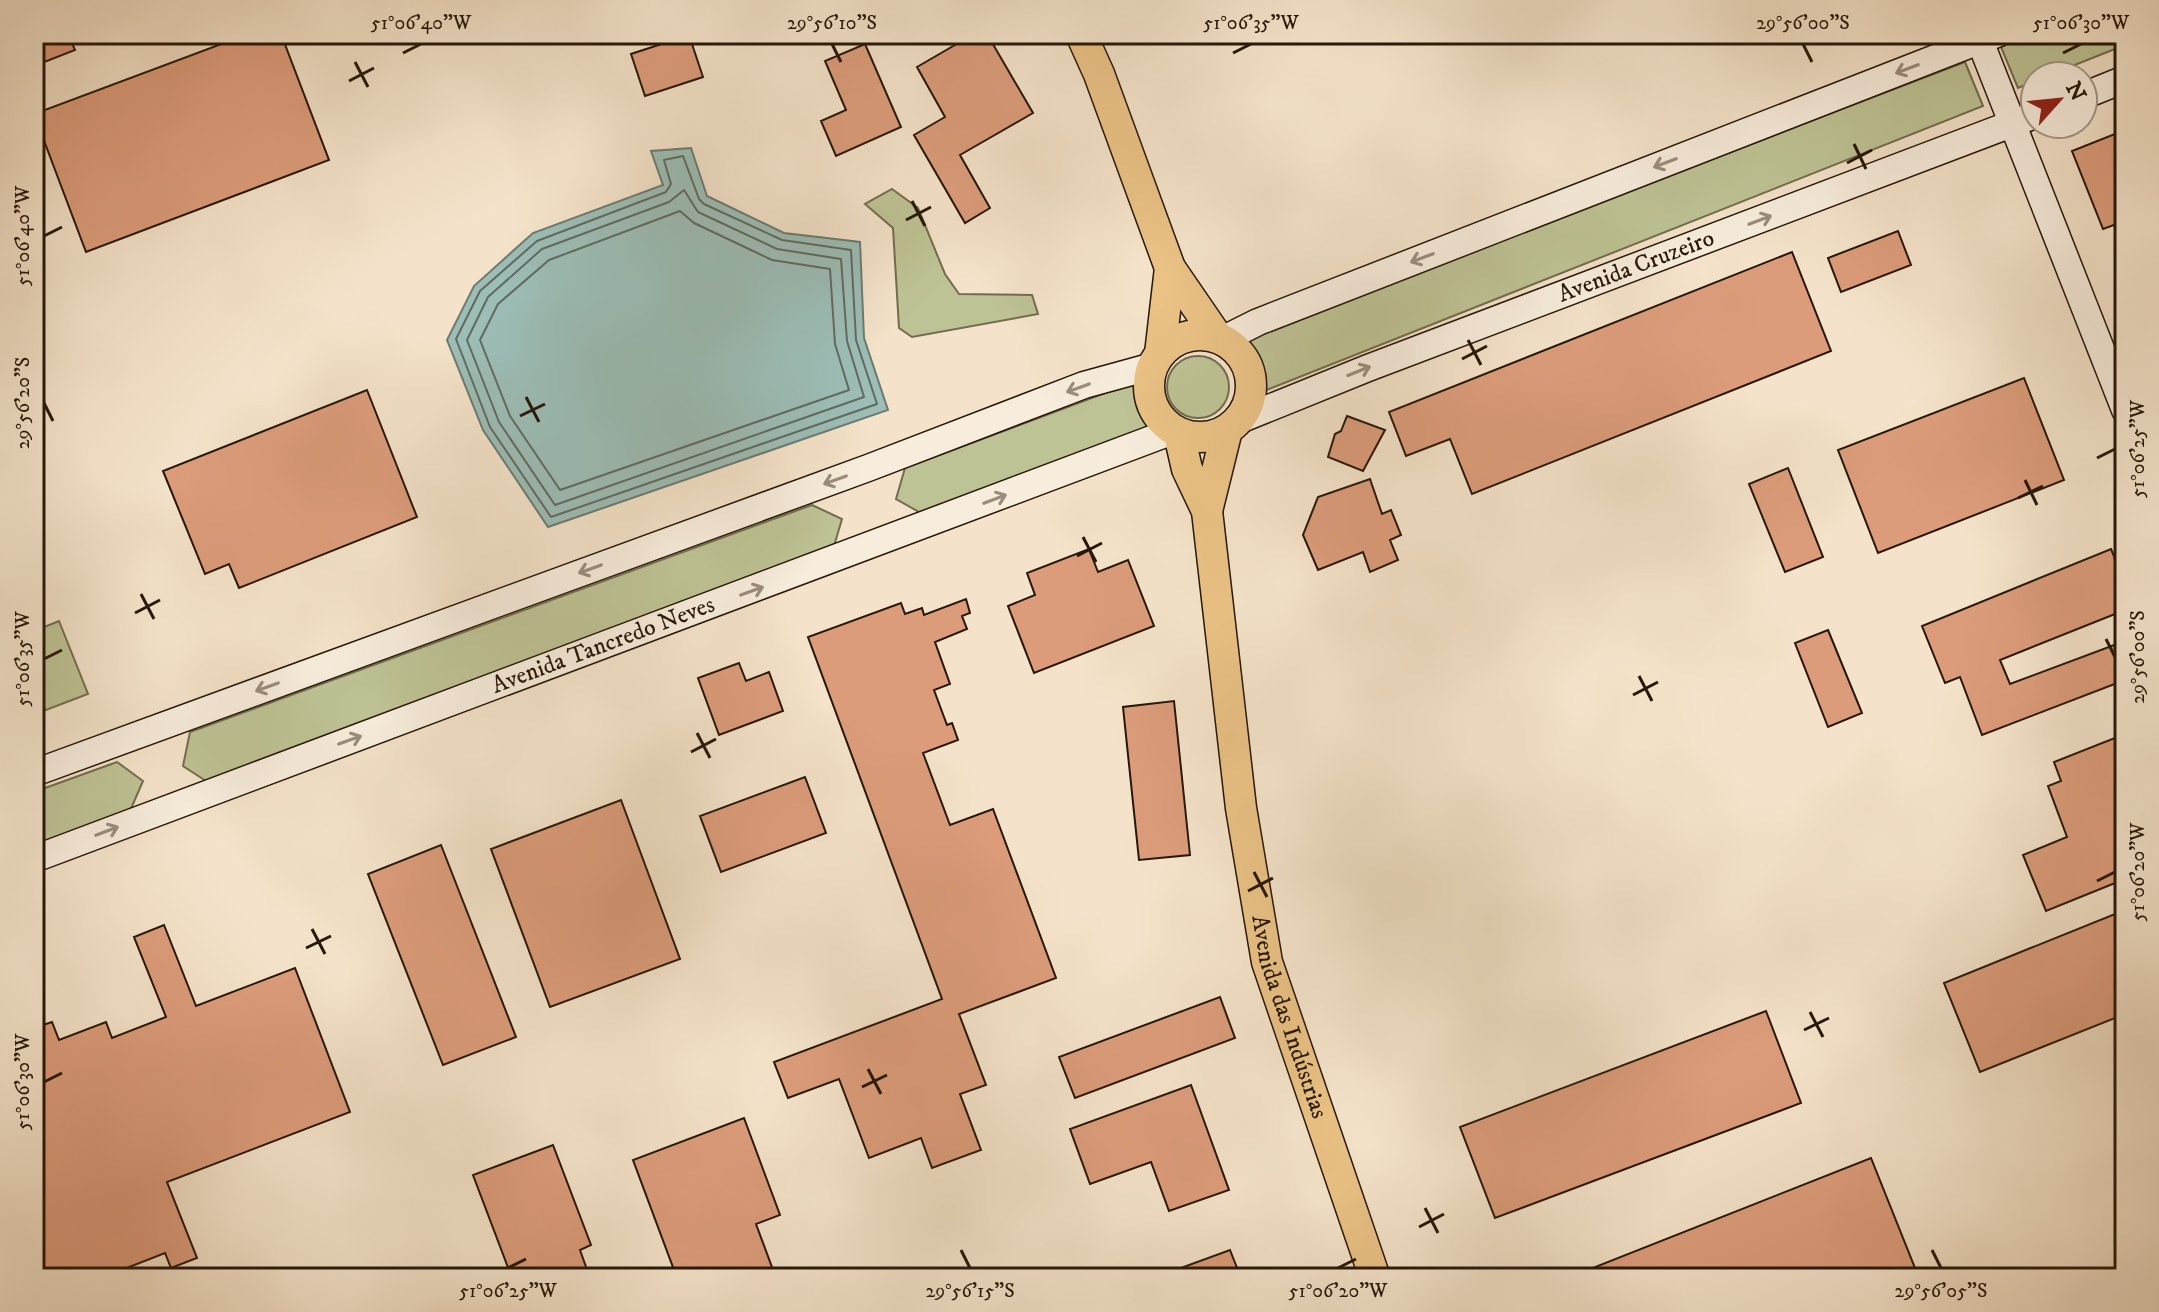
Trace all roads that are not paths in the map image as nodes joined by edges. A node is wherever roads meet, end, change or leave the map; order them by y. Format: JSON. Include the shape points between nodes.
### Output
{"nodes":[{"id":1,"x":1081,"y":34,"type":"edge"},
{"id":2,"x":1988,"y":37,"type":"edge"},
{"id":3,"x":2125,"y":79,"type":"edge"},
{"id":4,"x":2099,"y":90,"type":"edge"},
{"id":5,"x":2019,"y":111,"type":"edge"},
{"id":6,"x":2019,"y":122,"type":"edge"},
{"id":7,"x":2030,"y":140,"type":"edge"},
{"id":8,"x":1170,"y":268,"type":"junction"},
{"id":9,"x":1220,"y":339,"type":"junction"},
{"id":10,"x":1156,"y":360,"type":"junction"},
{"id":11,"x":2125,"y":410,"type":"edge"},
{"id":12,"x":1232,"y":426,"type":"junction"},
{"id":13,"x":1176,"y":433,"type":"junction"},
{"id":14,"x":1207,"y":511,"type":"junction"},
{"id":15,"x":34,"y":773,"type":"edge"},
{"id":16,"x":34,"y":859,"type":"edge"},
{"id":17,"x":1375,"y":1278,"type":"edge"}],
"edges":[{"from":1,"to":8,"type":"main road"},
{"from":2,"to":5,"type":"main road"},
{"from":2,"to":9,"type":"main road","one_way":true},
{"from":3,"to":4,"type":"main road"},
{"from":12,"to":6,"type":"main road","name":"Avenida Cruzeiro","one_way":true,"via":[[1383,362]]},
{"from":7,"to":11,"type":"main road"},
{"from":8,"to":9,"type":"main road"},
{"from":8,"to":10,"type":"main road"},
{"from":9,"to":10,"type":"main road","via":[[1186,336]]},
{"from":9,"to":12,"type":"main road","via":[[1232,346],[1250,374],[1247,407]]},
{"from":10,"to":13,"type":"main road","via":[[1150,395],[1154,409]]},
{"from":10,"to":15,"type":"main road","one_way":true},
{"from":12,"to":13,"type":"main road","via":[[1200,437]]},
{"from":12,"to":14,"type":"main road"},
{"from":13,"to":14,"type":"main road"},
{"from":16,"to":13,"type":"main road","name":"Avenida Tancredo Neves","one_way":true},
{"from":14,"to":17,"type":"main road","name":"Avenida das Indústrias","via":[[1241,808],[1267,962]]}]}
